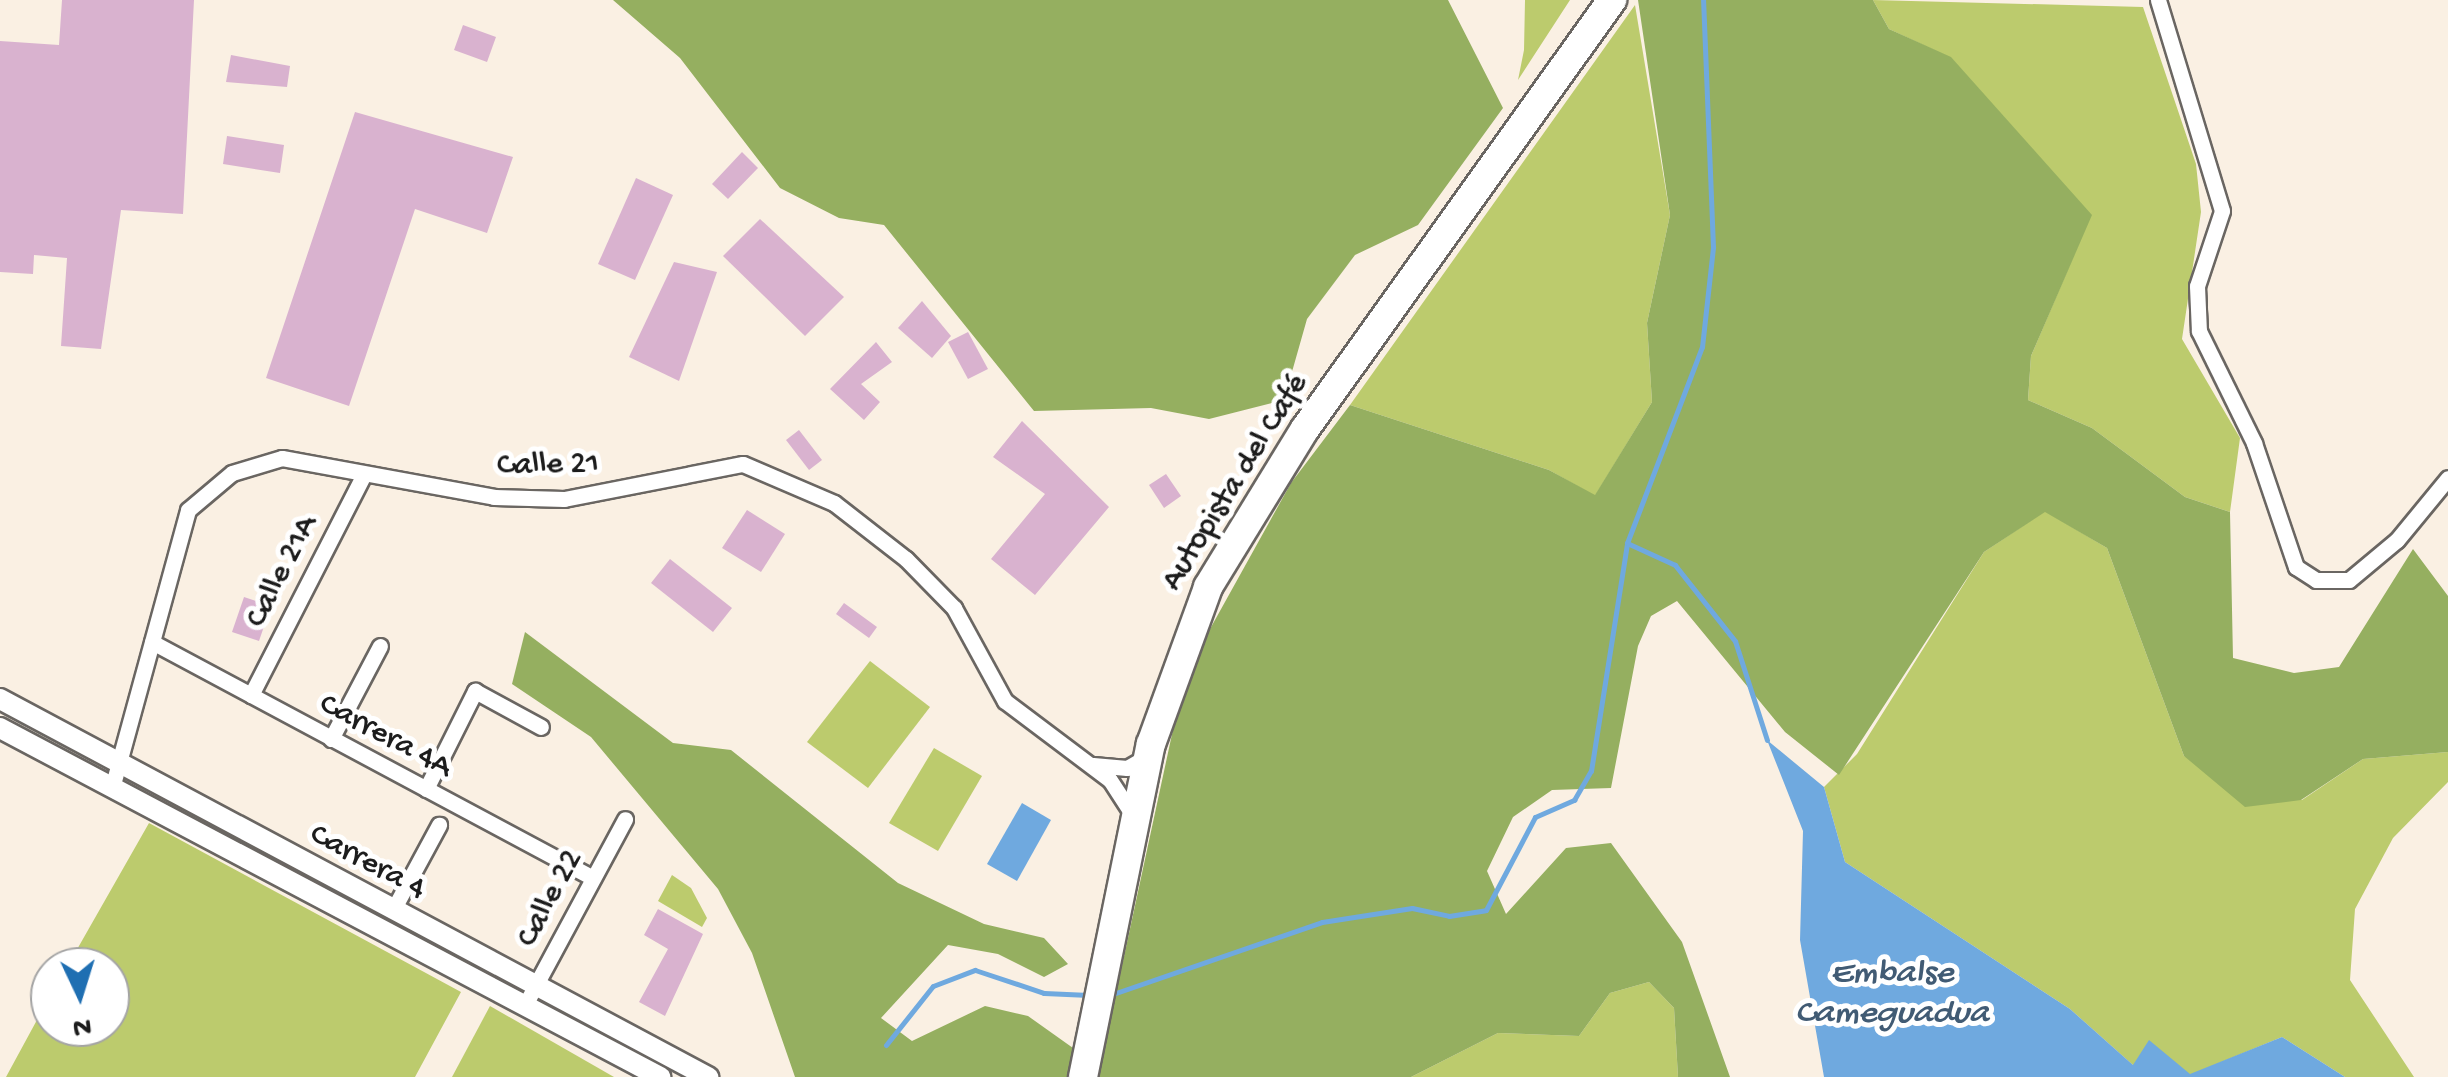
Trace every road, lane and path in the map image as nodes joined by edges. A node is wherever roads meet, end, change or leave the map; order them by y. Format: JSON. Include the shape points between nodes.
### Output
{"nodes":[{"id":1,"x":1612,"y":0,"type":"edge"},
{"id":2,"x":2158,"y":0,"type":"edge"},
{"id":3,"x":364,"y":474,"type":"junction"},
{"id":4,"x":2448,"y":478,"type":"edge"},
{"id":5,"x":152,"y":642,"type":"junction"},
{"id":6,"x":380,"y":646,"type":"dead end"},
{"id":7,"x":250,"y":695,"type":"junction"},
{"id":8,"x":0,"y":698,"type":"edge"},
{"id":9,"x":541,"y":727,"type":"dead end"},
{"id":10,"x":0,"y":728,"type":"edge"},
{"id":11,"x":331,"y":739,"type":"junction"},
{"id":12,"x":1149,"y":754,"type":"junction"},
{"id":13,"x":119,"y":763,"type":"junction"},
{"id":14,"x":1089,"y":764,"type":"junction"},
{"id":15,"x":112,"y":788,"type":"junction"},
{"id":16,"x":426,"y":790,"type":"junction"},
{"id":17,"x":1135,"y":819,"type":"junction"},
{"id":18,"x":625,"y":820,"type":"dead end"},
{"id":19,"x":439,"y":825,"type":"dead end"},
{"id":20,"x":593,"y":878,"type":"junction"},
{"id":21,"x":393,"y":910,"type":"junction"},
{"id":22,"x":536,"y":985,"type":"junction"},
{"id":23,"x":524,"y":1004,"type":"junction"},
{"id":24,"x":660,"y":1077,"type":"edge"},
{"id":25,"x":708,"y":1077,"type":"edge"},
{"id":26,"x":1083,"y":1077,"type":"edge"}],
"edges":[{"from":1,"to":12,"type":"highway","name":"Autopista del Café","via":[[1252,512],[1191,625]]},
{"from":2,"to":4,"type":"street","via":[[2222,211],[2197,286],[2199,331],[2254,443],[2296,567],[2316,580],[2349,580],[2397,540]]},
{"from":3,"to":5,"type":"street","name":"Calle 21","via":[[282,458],[215,481],[188,510]]},
{"from":3,"to":7,"type":"street","name":"Calle 21A"},
{"from":3,"to":14,"type":"street","name":"Calle 21","via":[[564,499],[728,464],[775,472],[856,518],[934,586],[1006,701]]},
{"from":5,"to":7,"type":"street","name":"Carrera 4A"},
{"from":5,"to":13,"type":"street","name":"Calle 21"},
{"from":6,"to":11,"type":"street"},
{"from":7,"to":11,"type":"street","name":"Carrera 4A"},
{"from":8,"to":13,"type":"main road","name":"Carrera 4"},
{"from":9,"to":16,"type":"street","via":[[476,691]]},
{"from":10,"to":15,"type":"main road","name":"Carrera 4"},
{"from":11,"to":16,"type":"street","name":"Carrera 4A"},
{"from":12,"to":14,"type":"street","via":[[1127,768]]},
{"from":12,"to":17,"type":"highway","name":"Autopista del Café"},
{"from":13,"to":15,"type":"street","name":"Calle 21"},
{"from":13,"to":21,"type":"main road","name":"Carrera 4"},
{"from":14,"to":17,"type":"street","name":"Calle 21"},
{"from":15,"to":23,"type":"main road","name":"Carrera 4"},
{"from":16,"to":20,"type":"street","name":"Carrera 4A"},
{"from":17,"to":26,"type":"highway","name":"Autopista del Café"},
{"from":18,"to":20,"type":"street","name":"Calle 22"},
{"from":19,"to":21,"type":"street"},
{"from":20,"to":22,"type":"street","name":"Calle 22"},
{"from":21,"to":22,"type":"main road","name":"Carrera 4"},
{"from":22,"to":23,"type":"street","name":"Calle 22"},
{"from":22,"to":25,"type":"main road","name":"Carrera 4"},
{"from":23,"to":24,"type":"main road","name":"Carrera 4"}]}
